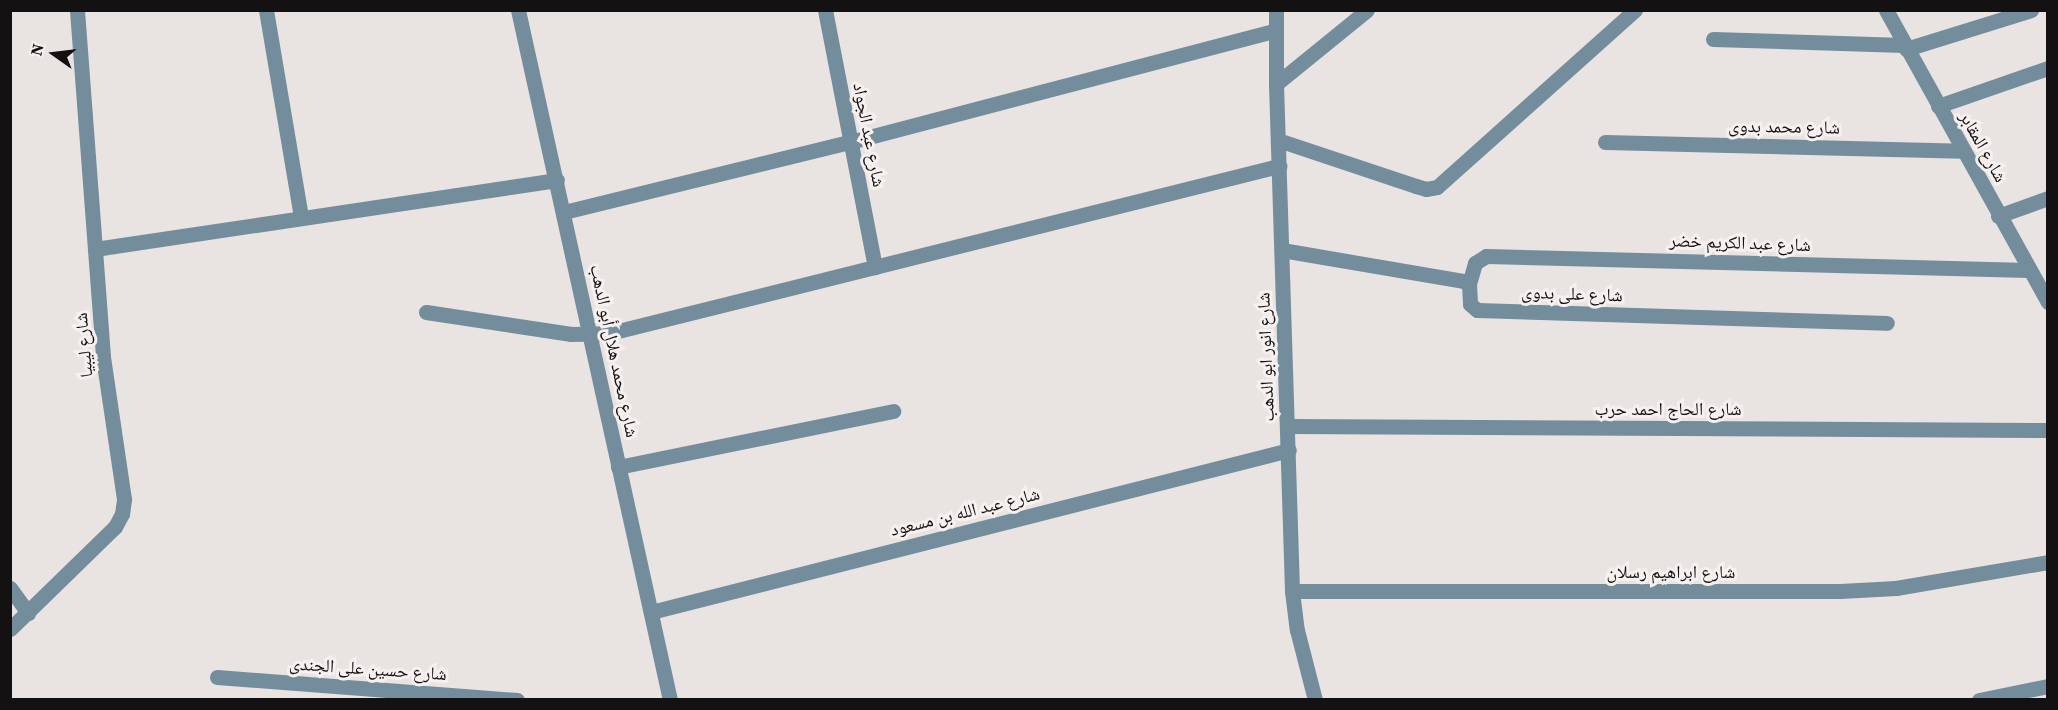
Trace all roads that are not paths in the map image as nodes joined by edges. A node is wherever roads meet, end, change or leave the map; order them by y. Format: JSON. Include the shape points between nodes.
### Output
{"nodes":[{"id":1,"x":77,"y":10,"type":"edge"},
{"id":2,"x":266,"y":10,"type":"edge"},
{"id":3,"x":518,"y":10,"type":"edge"},
{"id":4,"x":825,"y":10,"type":"edge"},
{"id":5,"x":1276,"y":10,"type":"edge"},
{"id":6,"x":1367,"y":10,"type":"edge"},
{"id":7,"x":1635,"y":10,"type":"edge"},
{"id":8,"x":1886,"y":10,"type":"edge"},
{"id":9,"x":2031,"y":10,"type":"edge"},
{"id":10,"x":1276,"y":30,"type":"junction"},
{"id":11,"x":1713,"y":39,"type":"dead end"},
{"id":12,"x":1905,"y":47,"type":"junction"},
{"id":13,"x":2048,"y":68,"type":"edge"},
{"id":14,"x":1276,"y":84,"type":"junction"},
{"id":15,"x":1938,"y":106,"type":"junction"},
{"id":16,"x":1278,"y":140,"type":"junction"},
{"id":17,"x":850,"y":142,"type":"junction"},
{"id":18,"x":1605,"y":142,"type":"dead end"},
{"id":19,"x":1962,"y":151,"type":"junction"},
{"id":20,"x":1279,"y":166,"type":"junction"},
{"id":21,"x":557,"y":180,"type":"junction"},
{"id":22,"x":2048,"y":198,"type":"edge"},
{"id":23,"x":564,"y":212,"type":"junction"},
{"id":24,"x":1998,"y":216,"type":"junction"},
{"id":25,"x":301,"y":217,"type":"junction"},
{"id":26,"x":95,"y":249,"type":"junction"},
{"id":27,"x":1282,"y":250,"type":"junction"},
{"id":28,"x":875,"y":267,"type":"junction"},
{"id":29,"x":2028,"y":270,"type":"junction"},
{"id":30,"x":1469,"y":284,"type":"junction"},
{"id":31,"x":2045,"y":294,"type":"edge"},
{"id":32,"x":426,"y":312,"type":"dead end"},
{"id":33,"x":1887,"y":323,"type":"dead end"},
{"id":34,"x":590,"y":334,"type":"junction"},
{"id":35,"x":893,"y":411,"type":"dead end"},
{"id":36,"x":1288,"y":426,"type":"junction"},
{"id":37,"x":2048,"y":430,"type":"edge"},
{"id":38,"x":1289,"y":450,"type":"junction"},
{"id":39,"x":618,"y":467,"type":"junction"},
{"id":40,"x":2048,"y":562,"type":"edge"},
{"id":41,"x":10,"y":588,"type":"edge"},
{"id":42,"x":1292,"y":591,"type":"junction"},
{"id":43,"x":651,"y":612,"type":"junction"},
{"id":44,"x":28,"y":613,"type":"junction"},
{"id":45,"x":10,"y":629,"type":"edge"},
{"id":46,"x":217,"y":677,"type":"dead end"},
{"id":47,"x":2048,"y":686,"type":"edge"},
{"id":48,"x":517,"y":699,"type":"edge"},
{"id":49,"x":670,"y":699,"type":"edge"},
{"id":50,"x":1315,"y":699,"type":"edge"},
{"id":51,"x":1979,"y":699,"type":"edge"}],
"edges":[{"from":1,"to":26,"type":"street","name":"شارع ليبيا"},
{"from":2,"to":25,"type":"street"},
{"from":3,"to":21,"type":"street","name":"شارع محمد هلال أبو الدهب"},
{"from":4,"to":17,"type":"street","name":"شارع عبد الجواد"},
{"from":5,"to":10,"type":"street","name":"شارع انور ابو الدهب"},
{"from":6,"to":14,"type":"street"},
{"from":7,"to":16,"type":"street","via":[[1437,187],[1426,189]]},
{"from":8,"to":12,"type":"street","name":"شارع المقابر"},
{"from":9,"to":12,"type":"street"},
{"from":10,"to":14,"type":"street","name":"شارع انور ابو الدهب"},
{"from":10,"to":17,"type":"street"},
{"from":11,"to":12,"type":"street"},
{"from":12,"to":15,"type":"street","name":"شارع المقابر"},
{"from":13,"to":15,"type":"street"},
{"from":14,"to":16,"type":"street","name":"شارع انور ابو الدهب"},
{"from":15,"to":19,"type":"street","name":"شارع المقابر"},
{"from":16,"to":20,"type":"street","name":"شارع انور ابو الدهب"},
{"from":17,"to":23,"type":"street"},
{"from":17,"to":28,"type":"street","name":"شارع عبد الجواد"},
{"from":18,"to":19,"type":"street","name":"شارع محمد بدوى"},
{"from":19,"to":24,"type":"street","name":"شارع المقابر"},
{"from":20,"to":27,"type":"street","name":"شارع انور ابو الدهب"},
{"from":20,"to":28,"type":"street"},
{"from":21,"to":23,"type":"street","name":"شارع محمد هلال أبو الدهب"},
{"from":21,"to":25,"type":"street"},
{"from":22,"to":24,"type":"street"},
{"from":23,"to":34,"type":"street","name":"شارع محمد هلال أبو الدهب"},
{"from":24,"to":29,"type":"street","name":"شارع المقابر"},
{"from":25,"to":26,"type":"street"},
{"from":26,"to":44,"type":"street","name":"شارع ليبيا","via":[[103,356],[123,507],[115,526]]},
{"from":27,"to":30,"type":"street"},
{"from":27,"to":36,"type":"street","name":"شارع انور ابو الدهب"},
{"from":28,"to":34,"type":"street","via":[[617,331]]},
{"from":29,"to":30,"type":"street","name":"شارع عبد الكريم خضر","via":[[1486,256],[1474,263]]},
{"from":29,"to":31,"type":"street","name":"شارع المقابر"},
{"from":30,"to":33,"type":"street","name":"شارع على بدوى","via":[[1470,304],[1480,311]]},
{"from":32,"to":34,"type":"street","via":[[551,332]]},
{"from":34,"to":39,"type":"street","name":"شارع محمد هلال أبو الدهب"},
{"from":35,"to":39,"type":"street"},
{"from":36,"to":37,"type":"street","name":"شارع الحاج احمد حرب"},
{"from":36,"to":38,"type":"street","name":"شارع انور ابو الدهب"},
{"from":38,"to":42,"type":"street","name":"شارع انور ابو الدهب"},
{"from":38,"to":43,"type":"street","name":"شارع عبد الله بن مسعود"},
{"from":39,"to":43,"type":"street","name":"شارع محمد هلال أبو الدهب"},
{"from":40,"to":42,"type":"street","name":"شارع ابراهيم رسلان","via":[[1896,588],[1840,591]]},
{"from":41,"to":44,"type":"street"},
{"from":42,"to":50,"type":"street","name":"شارع انور ابو الدهب","via":[[1299,640]]},
{"from":43,"to":49,"type":"street","name":"شارع محمد هلال أبو الدهب"},
{"from":44,"to":45,"type":"street","name":"شارع ليبيا"},
{"from":46,"to":48,"type":"street","name":"شارع حسين على الجندى"},
{"from":47,"to":51,"type":"street"}]}
